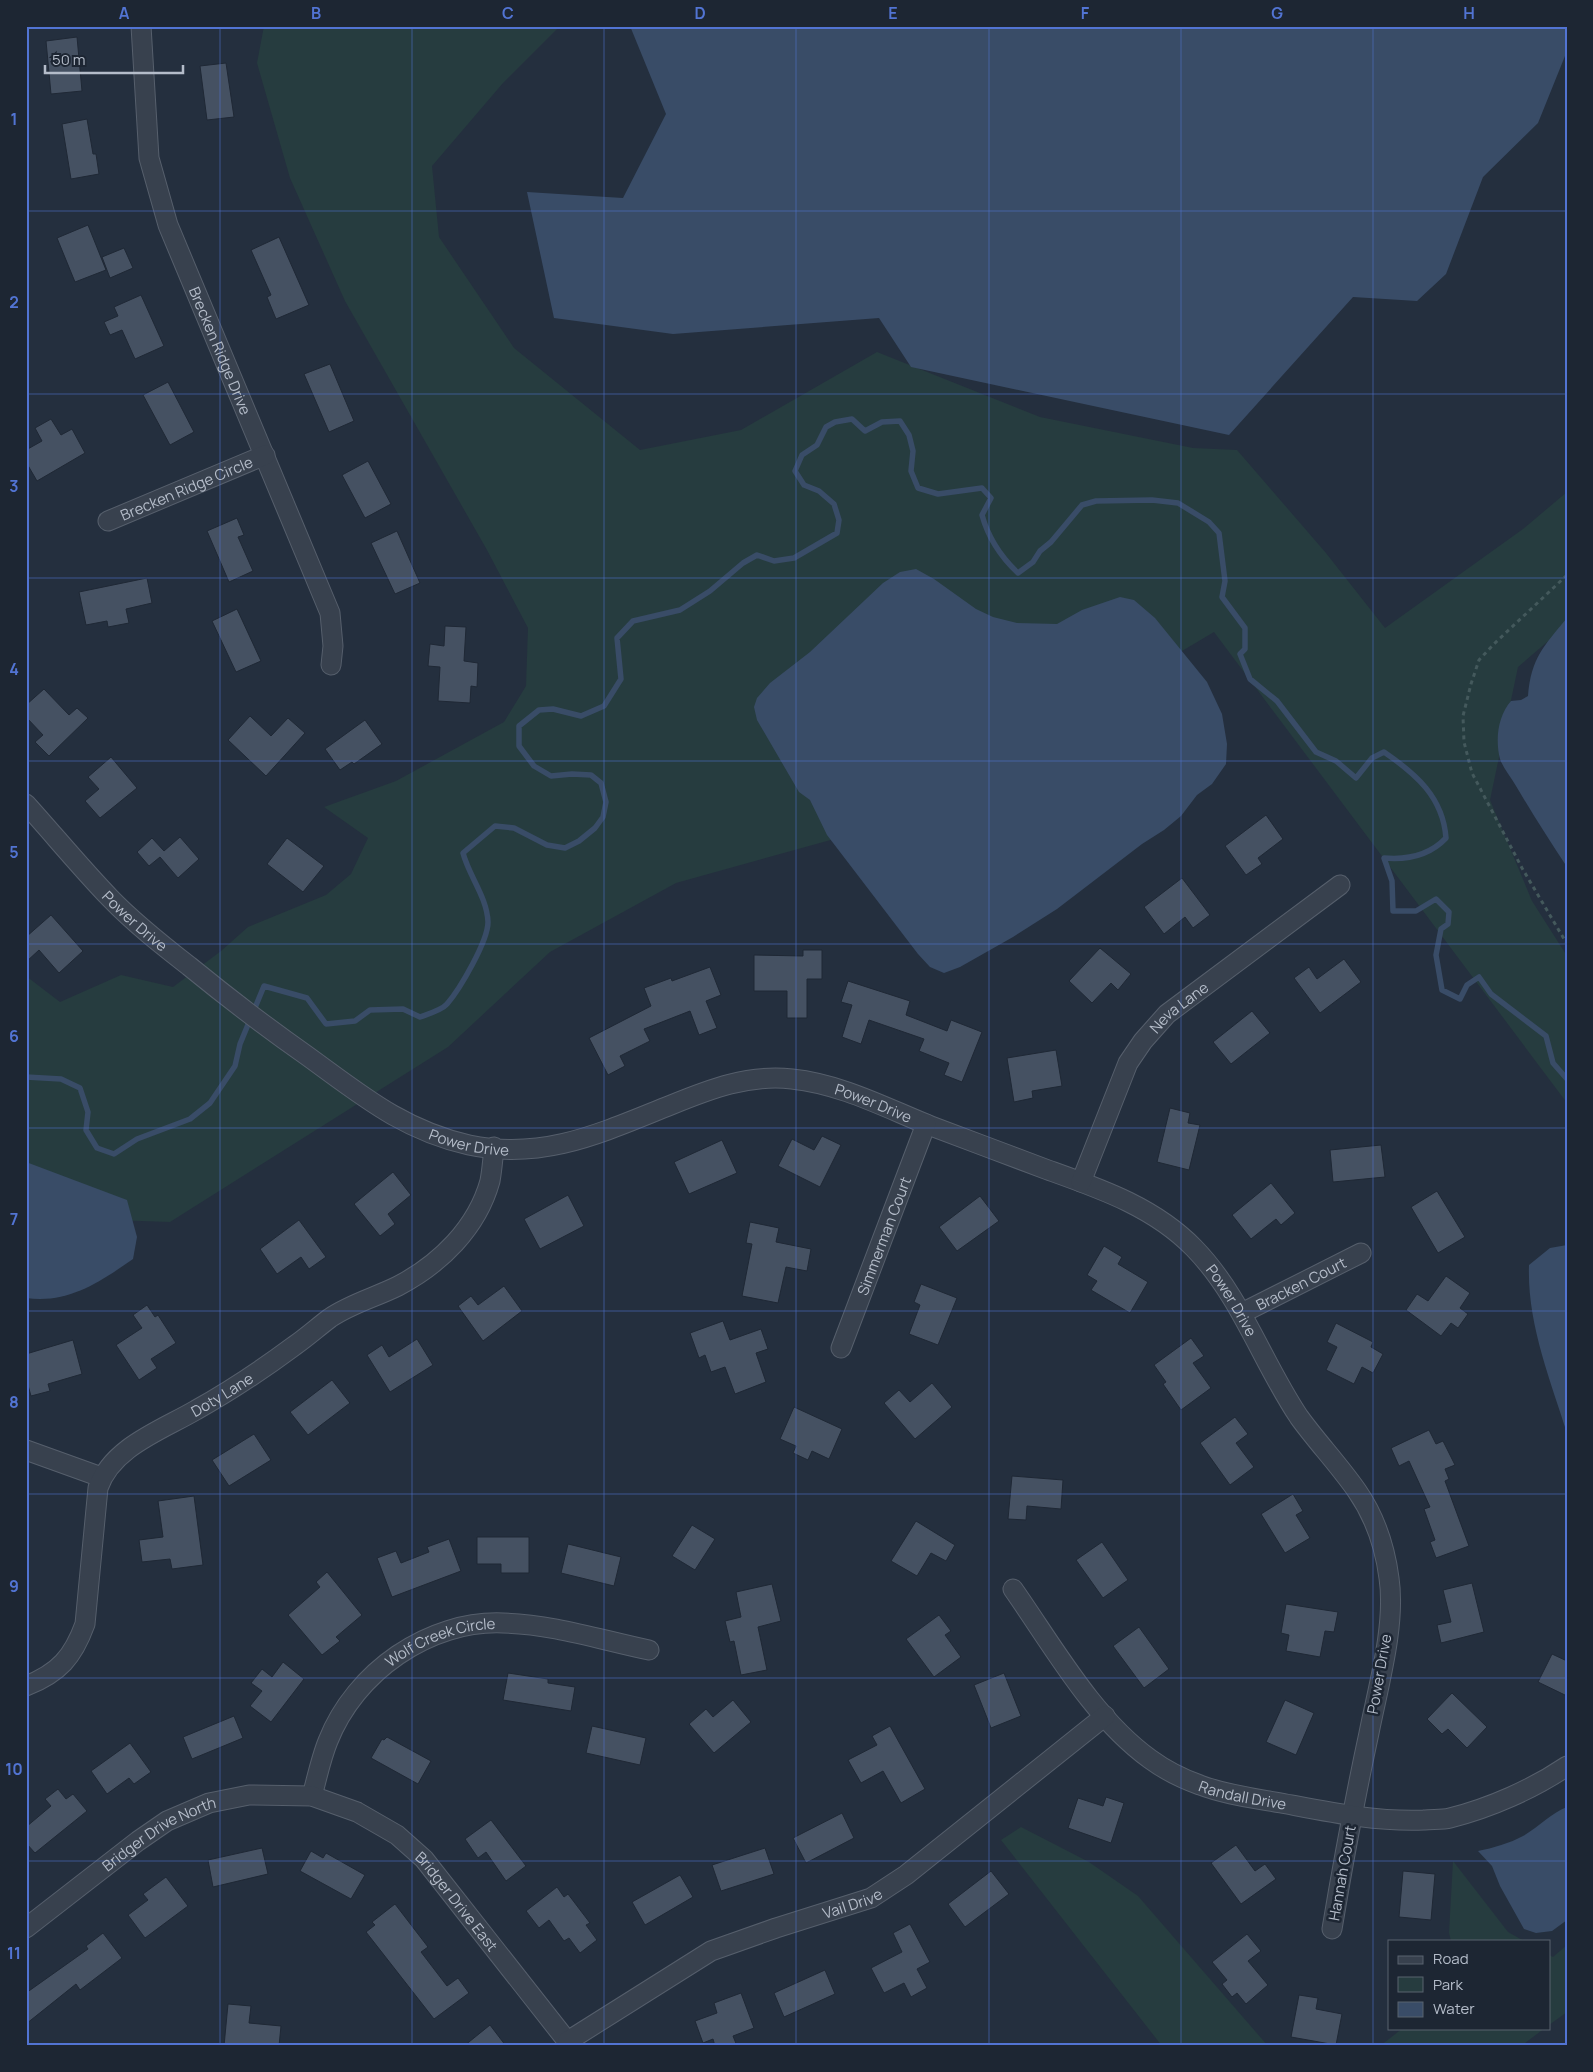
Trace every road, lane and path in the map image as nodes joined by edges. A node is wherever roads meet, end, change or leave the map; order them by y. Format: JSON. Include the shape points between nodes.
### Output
{"nodes":[{"id":1,"x":141,"y":26,"type":"edge"},
{"id":2,"x":265,"y":455,"type":"junction"},
{"id":3,"x":108,"y":521,"type":"dead end"},
{"id":4,"x":1567,"y":575,"type":"edge"},
{"id":5,"x":331,"y":665,"type":"dead end"},
{"id":6,"x":26,"y":804,"type":"edge"},
{"id":7,"x":1340,"y":885,"type":"dead end"},
{"id":8,"x":1567,"y":944,"type":"edge"},
{"id":9,"x":926,"y":1124,"type":"junction"},
{"id":10,"x":494,"y":1147,"type":"junction"},
{"id":11,"x":1081,"y":1182,"type":"junction"},
{"id":12,"x":1360,"y":1253,"type":"dead end"},
{"id":13,"x":1242,"y":1313,"type":"junction"},
{"id":14,"x":841,"y":1348,"type":"dead end"},
{"id":15,"x":26,"y":1450,"type":"edge"},
{"id":16,"x":102,"y":1477,"type":"junction"},
{"id":17,"x":1013,"y":1589,"type":"dead end"},
{"id":18,"x":649,"y":1650,"type":"dead end"},
{"id":19,"x":26,"y":1686,"type":"edge"},
{"id":20,"x":1104,"y":1716,"type":"junction"},
{"id":21,"x":1567,"y":1766,"type":"edge"},
{"id":22,"x":1559,"y":1776,"type":"edge"},
{"id":23,"x":312,"y":1796,"type":"junction"},
{"id":24,"x":1352,"y":1817,"type":"junction"},
{"id":25,"x":26,"y":1928,"type":"edge"},
{"id":26,"x":1332,"y":1929,"type":"dead end"},
{"id":27,"x":570,"y":2043,"type":"edge"}],
"edges":[{"from":1,"to":2,"type":"street","name":"Brecken Ridge Drive","via":[[149,158],[168,225]]},
{"from":2,"to":3,"type":"street","name":"Brecken Ridge Circle"},
{"from":2,"to":5,"type":"street","name":"Brecken Ridge Drive","via":[[330,613]]},
{"from":4,"to":8,"type":"path","via":[[1479,660],[1463,716],[1464,742],[1472,773]]},
{"from":6,"to":10,"type":"street","name":"Power Drive","via":[[111,900],[150,935],[296,1048],[400,1121],[465,1144]]},
{"from":7,"to":11,"type":"street","name":"Neva Lane","via":[[1168,1014],[1143,1041],[1125,1072]]},
{"from":9,"to":10,"type":"street","name":"Power Drive","via":[[838,1088],[792,1078],[747,1079],[564,1145],[526,1150]]},
{"from":9,"to":11,"type":"street","name":"Power Drive"},
{"from":9,"to":14,"type":"street","name":"Simmerman Court"},
{"from":10,"to":16,"type":"street","name":"Doty Lane","via":[[490,1180],[479,1211],[459,1239],[434,1263],[398,1286],[331,1317],[295,1346],[224,1394],[133,1446],[117,1458]]},
{"from":11,"to":13,"type":"street","name":"Power Drive","via":[[1124,1198],[1174,1230],[1196,1249]]},
{"from":12,"to":13,"type":"street","name":"Bracken Court"},
{"from":13,"to":24,"type":"street","name":"Power Drive","via":[[1302,1422],[1359,1493],[1383,1547],[1390,1582],[1390,1614]]},
{"from":15,"to":16,"type":"street"},
{"from":16,"to":19,"type":"street","name":"Doty Lane","via":[[98,1488],[82,1633],[70,1657],[58,1669]]},
{"from":17,"to":20,"type":"street","name":"Randall Drive"},
{"from":18,"to":23,"type":"street","name":"Wolf Creek Circle","via":[[543,1627],[502,1623],[459,1627],[425,1639],[395,1656],[364,1684],[341,1715],[328,1741]]},
{"from":20,"to":24,"type":"street","name":"Randall Drive","via":[[1150,1759],[1200,1785]]},
{"from":20,"to":27,"type":"street","name":"Vail Drive","via":[[906,1875],[872,1898],[711,1951]]},
{"from":21,"to":22,"type":"street","name":"Randall Drive"},
{"from":22,"to":24,"type":"street","name":"Randall Drive","via":[[1494,1804],[1448,1818]]},
{"from":23,"to":25,"type":"street","name":"Bridger Drive North","via":[[249,1795],[209,1803],[166,1821]]},
{"from":23,"to":27,"type":"street","name":"Bridger Drive East","via":[[357,1812],[397,1835],[424,1859]]},
{"from":24,"to":26,"type":"street","name":"Hannah Court"}]}
